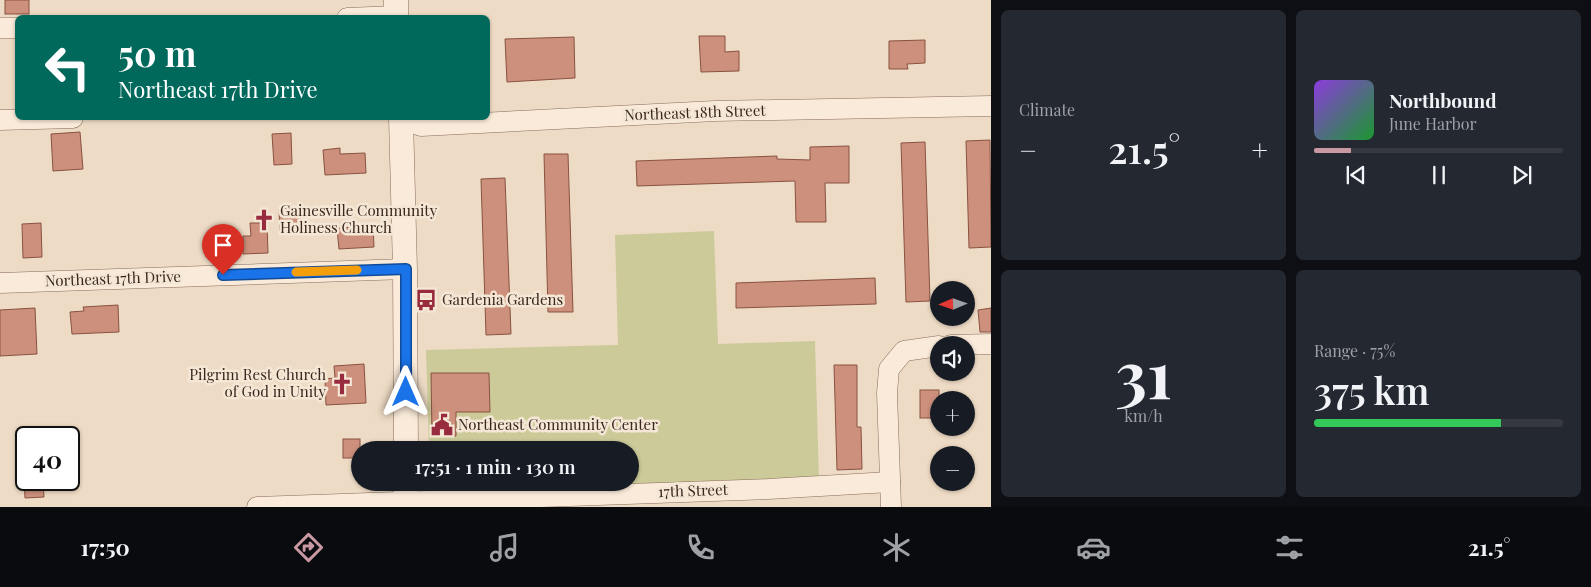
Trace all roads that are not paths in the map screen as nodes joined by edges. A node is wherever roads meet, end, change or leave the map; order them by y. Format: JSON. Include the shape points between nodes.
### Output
{"nodes":[{"id":1,"x":396,"y":11,"type":"edge"},
{"id":2,"x":368,"y":15,"type":"edge"},
{"id":3,"x":0,"y":28,"type":"edge"},
{"id":4,"x":15,"y":28,"type":"edge"},
{"id":5,"x":991,"y":106,"type":"edge"},
{"id":6,"x":0,"y":120,"type":"edge"},
{"id":7,"x":15,"y":120,"type":"edge"},
{"id":8,"x":401,"y":120,"type":"edge"},
{"id":9,"x":406,"y":120,"type":"edge"},
{"id":10,"x":406,"y":269,"type":"junction"},
{"id":11,"x":0,"y":282,"type":"edge"},
{"id":12,"x":975,"y":344,"type":"edge"},
{"id":13,"x":991,"y":344,"type":"edge"},
{"id":14,"x":930,"y":347,"type":"edge"},
{"id":15,"x":406,"y":441,"type":"edge"},
{"id":16,"x":890,"y":482,"type":"junction"},
{"id":17,"x":406,"y":497,"type":"edge"},
{"id":18,"x":257,"y":507,"type":"edge"},
{"id":19,"x":891,"y":507,"type":"edge"}],
"edges":[{"from":1,"to":2,"type":"street"},
{"from":3,"to":4,"type":"street"},
{"from":5,"to":9,"type":"street","name":"Northeast 18th Street","via":[[715,111],[421,126]]},
{"from":6,"to":7,"type":"street"},
{"from":8,"to":10,"type":"street"},
{"from":10,"to":11,"type":"street","name":"Northeast 17th Drive"},
{"from":10,"to":15,"type":"street"},
{"from":12,"to":13,"type":"street"},
{"from":14,"to":16,"type":"street","via":[[904,351],[889,369]]},
{"from":16,"to":17,"type":"street","name":"17th Street","via":[[768,489]]},
{"from":16,"to":19,"type":"street"},
{"from":17,"to":18,"type":"street","name":"17th Street"}]}
